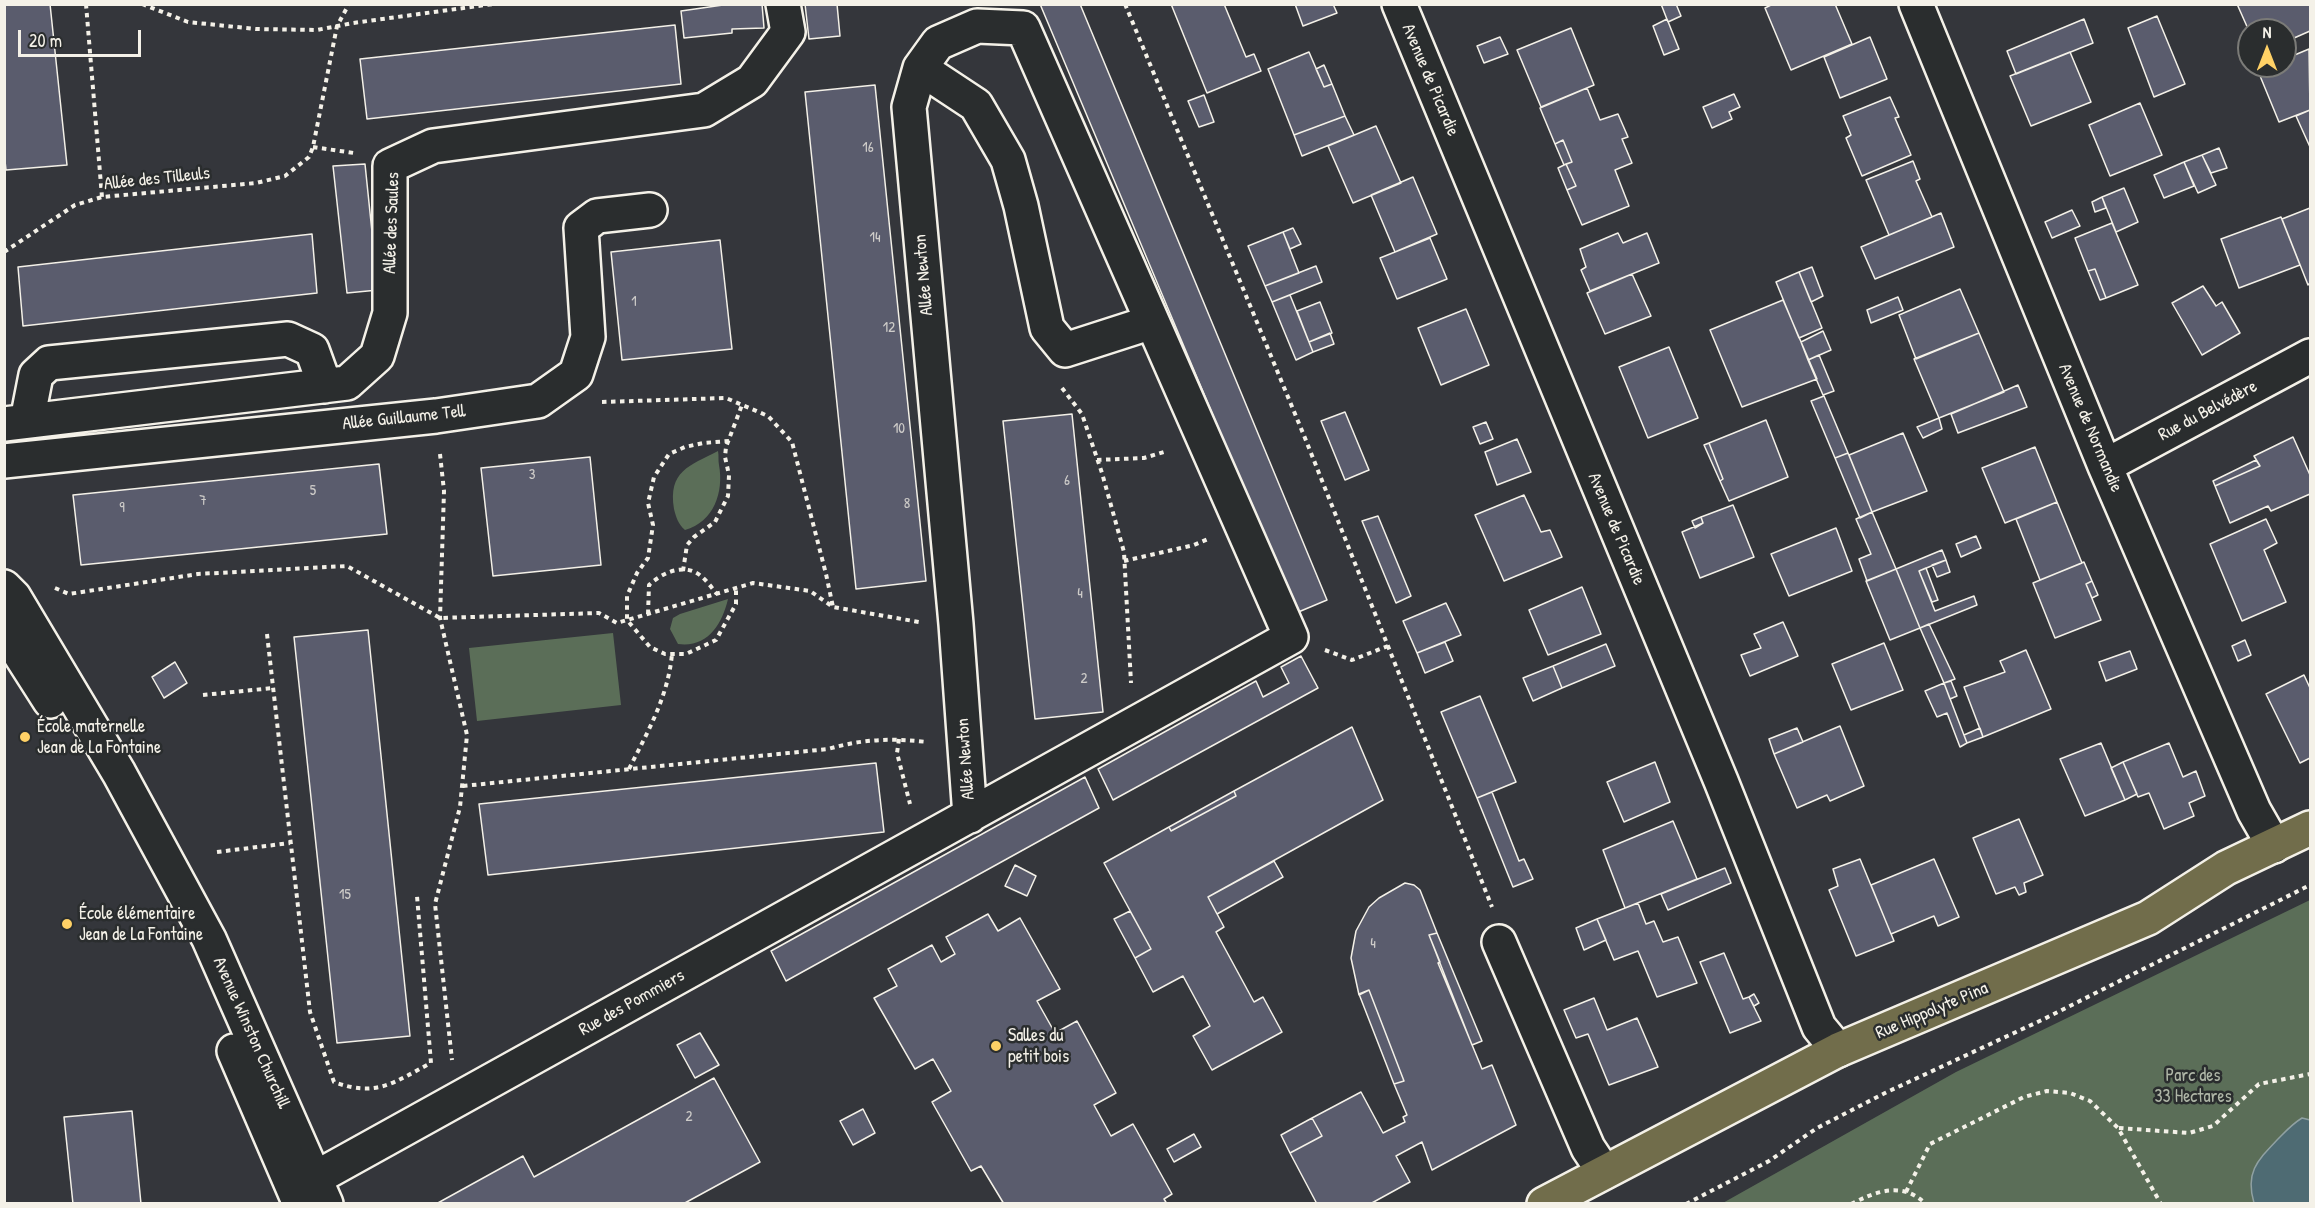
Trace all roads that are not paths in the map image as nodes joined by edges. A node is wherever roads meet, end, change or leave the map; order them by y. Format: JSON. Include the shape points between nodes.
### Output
{"nodes":[{"id":1,"x":783,"y":4,"type":"edge"},
{"id":2,"x":1399,"y":4,"type":"edge"},
{"id":3,"x":1916,"y":4,"type":"edge"},
{"id":4,"x":920,"y":68,"type":"junction"},
{"id":5,"x":650,"y":210,"type":"dead end"},
{"id":6,"x":1152,"y":322,"type":"junction"},
{"id":7,"x":2310,"y":356,"type":"edge"},
{"id":8,"x":325,"y":386,"type":"junction"},
{"id":9,"x":16,"y":423,"type":"edge"},
{"id":10,"x":4,"y":461,"type":"edge"},
{"id":11,"x":2105,"y":466,"type":"junction"},
{"id":12,"x":9,"y":592,"type":"edge"},
{"id":13,"x":4,"y":629,"type":"edge"},
{"id":14,"x":970,"y":816,"type":"junction"},
{"id":15,"x":2310,"y":828,"type":"edge"},
{"id":16,"x":2274,"y":846,"type":"junction"},
{"id":17,"x":1499,"y":942,"type":"road end"},
{"id":18,"x":1838,"y":1050,"type":"junction"},
{"id":19,"x":1604,"y":1172,"type":"junction"},
{"id":20,"x":309,"y":1193,"type":"edge"},
{"id":21,"x":1550,"y":1201,"type":"edge"}],
"edges":[{"from":1,"to":8,"type":"street","name":"Allée des Saules","via":[[788,32],[752,81],[704,110],[433,147],[390,166],[390,313],[377,356],[348,383]]},
{"from":2,"to":18,"type":"street","name":"Avenue de Picardie","via":[[1819,1027]]},
{"from":3,"to":11,"type":"street","name":"Avenue de Normandie"},
{"from":4,"to":6,"type":"street","via":[[976,105],[1008,160],[1047,328],[1065,350]]},
{"from":4,"to":6,"type":"street","name":"Allée Newton","via":[[938,43],[977,26],[1023,28]]},
{"from":4,"to":14,"type":"street","name":"Allée Newton","via":[[909,107]]},
{"from":5,"to":10,"type":"street","name":"Allée Guillaume Tell","via":[[597,216],[581,228],[588,337],[576,374],[538,401],[436,416]]},
{"from":6,"to":14,"type":"street","name":"Allée Newton","via":[[1291,637]]},
{"from":7,"to":11,"type":"street","name":"Rue du Belvédère"},
{"from":8,"to":9,"type":"street","name":"Allée des Saules"},
{"from":8,"to":9,"type":"street","via":[[312,350],[288,339],[49,363],[36,375]]},
{"from":11,"to":16,"type":"street","name":"Avenue de Normandie","via":[[2254,810]]},
{"from":12,"to":20,"type":"street","name":"Avenue Winston Churchill","via":[[119,773],[209,939]]},
{"from":13,"to":20,"type":"street","name":"Avenue Winston Churchill","via":[[123,816]]},
{"from":14,"to":20,"type":"street","name":"Rue des Pommiers","via":[[456,1100]]},
{"from":15,"to":16,"type":"main road","name":"Rue Hippolyte Pina"},
{"from":16,"to":18,"type":"main road","name":"Rue Hippolyte Pina","via":[[2226,868],[2148,918]]},
{"from":17,"to":19,"type":"street","via":[[1588,1148]]},
{"from":18,"to":19,"type":"main road","name":"Rue Hippolyte Pina"},
{"from":19,"to":21,"type":"main road","name":"Rue Hippolyte Pina"}]}
